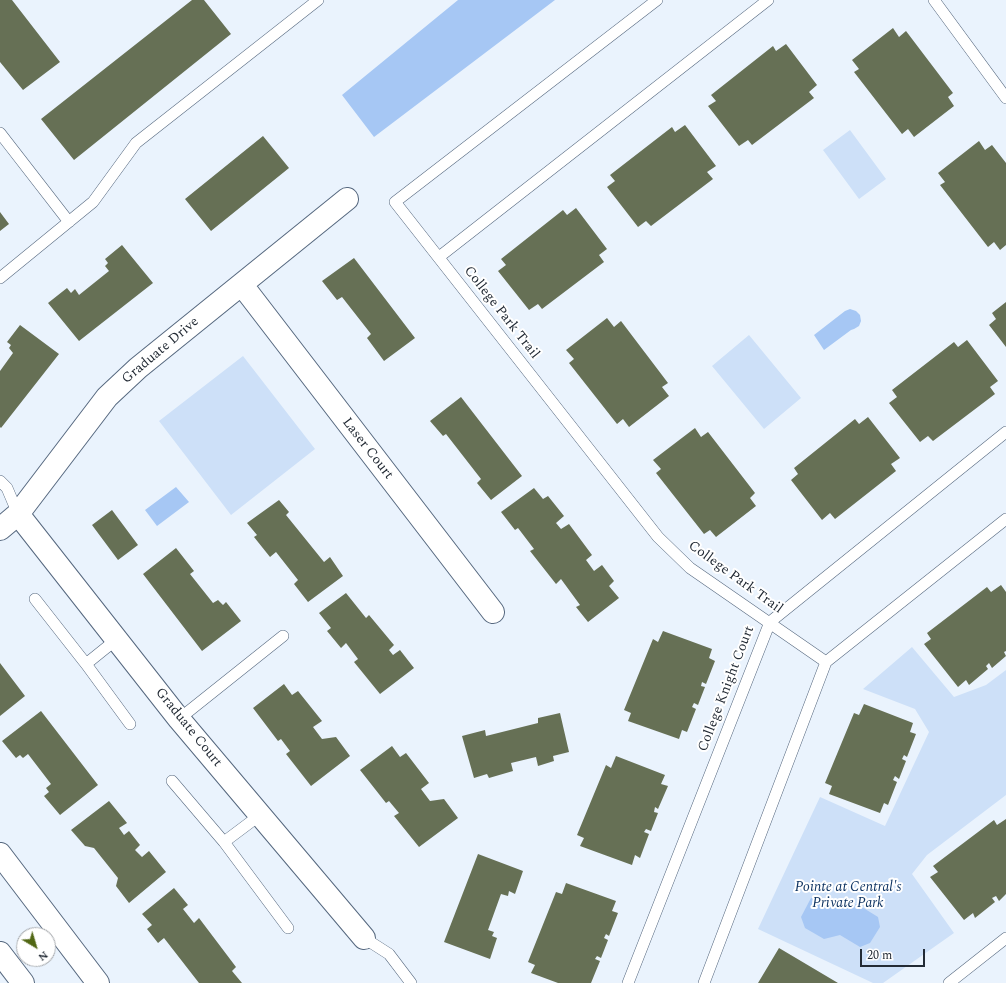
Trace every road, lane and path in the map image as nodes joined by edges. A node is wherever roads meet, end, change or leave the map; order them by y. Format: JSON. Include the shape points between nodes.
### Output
{"nodes":[{"id":1,"x":318,"y":0,"type":"edge"},
{"id":2,"x":657,"y":0,"type":"edge"},
{"id":3,"x":768,"y":0,"type":"edge"},
{"id":4,"x":934,"y":0,"type":"edge"},
{"id":5,"x":1006,"y":98,"type":"edge"},
{"id":6,"x":0,"y":134,"type":"edge"},
{"id":7,"x":347,"y":199,"type":"dead end"},
{"id":8,"x":69,"y":222,"type":"junction"},
{"id":9,"x":438,"y":258,"type":"junction"},
{"id":10,"x":0,"y":278,"type":"edge"},
{"id":11,"x":242,"y":285,"type":"junction"},
{"id":12,"x":1006,"y":432,"type":"edge"},
{"id":13,"x":0,"y":481,"type":"edge"},
{"id":14,"x":18,"y":514,"type":"junction"},
{"id":15,"x":1006,"y":519,"type":"edge"},
{"id":16,"x":0,"y":529,"type":"edge"},
{"id":17,"x":35,"y":599,"type":"dead end"},
{"id":18,"x":493,"y":612,"type":"dead end"},
{"id":19,"x":770,"y":622,"type":"junction"},
{"id":20,"x":283,"y":636,"type":"dead end"},
{"id":21,"x":117,"y":639,"type":"junction"},
{"id":22,"x":826,"y":662,"type":"junction"},
{"id":23,"x":86,"y":664,"type":"junction"},
{"id":24,"x":180,"y":718,"type":"junction"},
{"id":25,"x":130,"y":724,"type":"dead end"},
{"id":26,"x":172,"y":781,"type":"dead end"},
{"id":27,"x":260,"y":815,"type":"junction"},
{"id":28,"x":224,"y":842,"type":"junction"},
{"id":29,"x":0,"y":854,"type":"edge"},
{"id":30,"x":288,"y":928,"type":"dead end"},
{"id":31,"x":364,"y":938,"type":"joint"},
{"id":32,"x":1006,"y":938,"type":"edge"},
{"id":33,"x":0,"y":953,"type":"edge"},
{"id":34,"x":23,"y":983,"type":"edge"},
{"id":35,"x":98,"y":983,"type":"edge"},
{"id":36,"x":411,"y":983,"type":"edge"},
{"id":37,"x":628,"y":983,"type":"edge"},
{"id":38,"x":704,"y":983,"type":"edge"},
{"id":39,"x":949,"y":983,"type":"edge"}],
"edges":[{"from":1,"to":8,"type":"lane","via":[[136,143],[93,202]]},
{"from":2,"to":9,"type":"lane","name":"College Park Trail","via":[[395,202]]},
{"from":3,"to":9,"type":"lane"},
{"from":4,"to":5,"type":"lane"},
{"from":6,"to":8,"type":"lane"},
{"from":7,"to":11,"type":"street","name":"Graduate Drive"},
{"from":8,"to":10,"type":"lane"},
{"from":9,"to":19,"type":"lane","name":"College Park Trail","via":[[658,538],[690,568]]},
{"from":11,"to":14,"type":"street","name":"Graduate Drive","via":[[138,368],[107,397]]},
{"from":11,"to":18,"type":"street","name":"Laser Court"},
{"from":12,"to":19,"type":"lane","name":"College Knight Court"},
{"from":13,"to":14,"type":"lane","via":[[7,488]]},
{"from":14,"to":16,"type":"street","name":"Graduate Drive"},
{"from":14,"to":21,"type":"street","name":"Graduate Court"},
{"from":15,"to":22,"type":"lane"},
{"from":17,"to":23,"type":"lane"},
{"from":19,"to":22,"type":"lane","name":"College Park Trail"},
{"from":19,"to":37,"type":"lane","name":"College Knight Court"},
{"from":20,"to":24,"type":"lane"},
{"from":21,"to":23,"type":"lane"},
{"from":21,"to":24,"type":"street","name":"Graduate Court"},
{"from":22,"to":38,"type":"lane"},
{"from":23,"to":25,"type":"lane"},
{"from":24,"to":27,"type":"street","name":"Graduate Court"},
{"from":26,"to":28,"type":"lane"},
{"from":27,"to":28,"type":"lane"},
{"from":27,"to":31,"type":"street","name":"Graduate Court"},
{"from":28,"to":30,"type":"lane"},
{"from":29,"to":35,"type":"street"},
{"from":31,"to":36,"type":"lane","via":[[389,954]]},
{"from":32,"to":39,"type":"lane"},
{"from":33,"to":34,"type":"street"}]}
